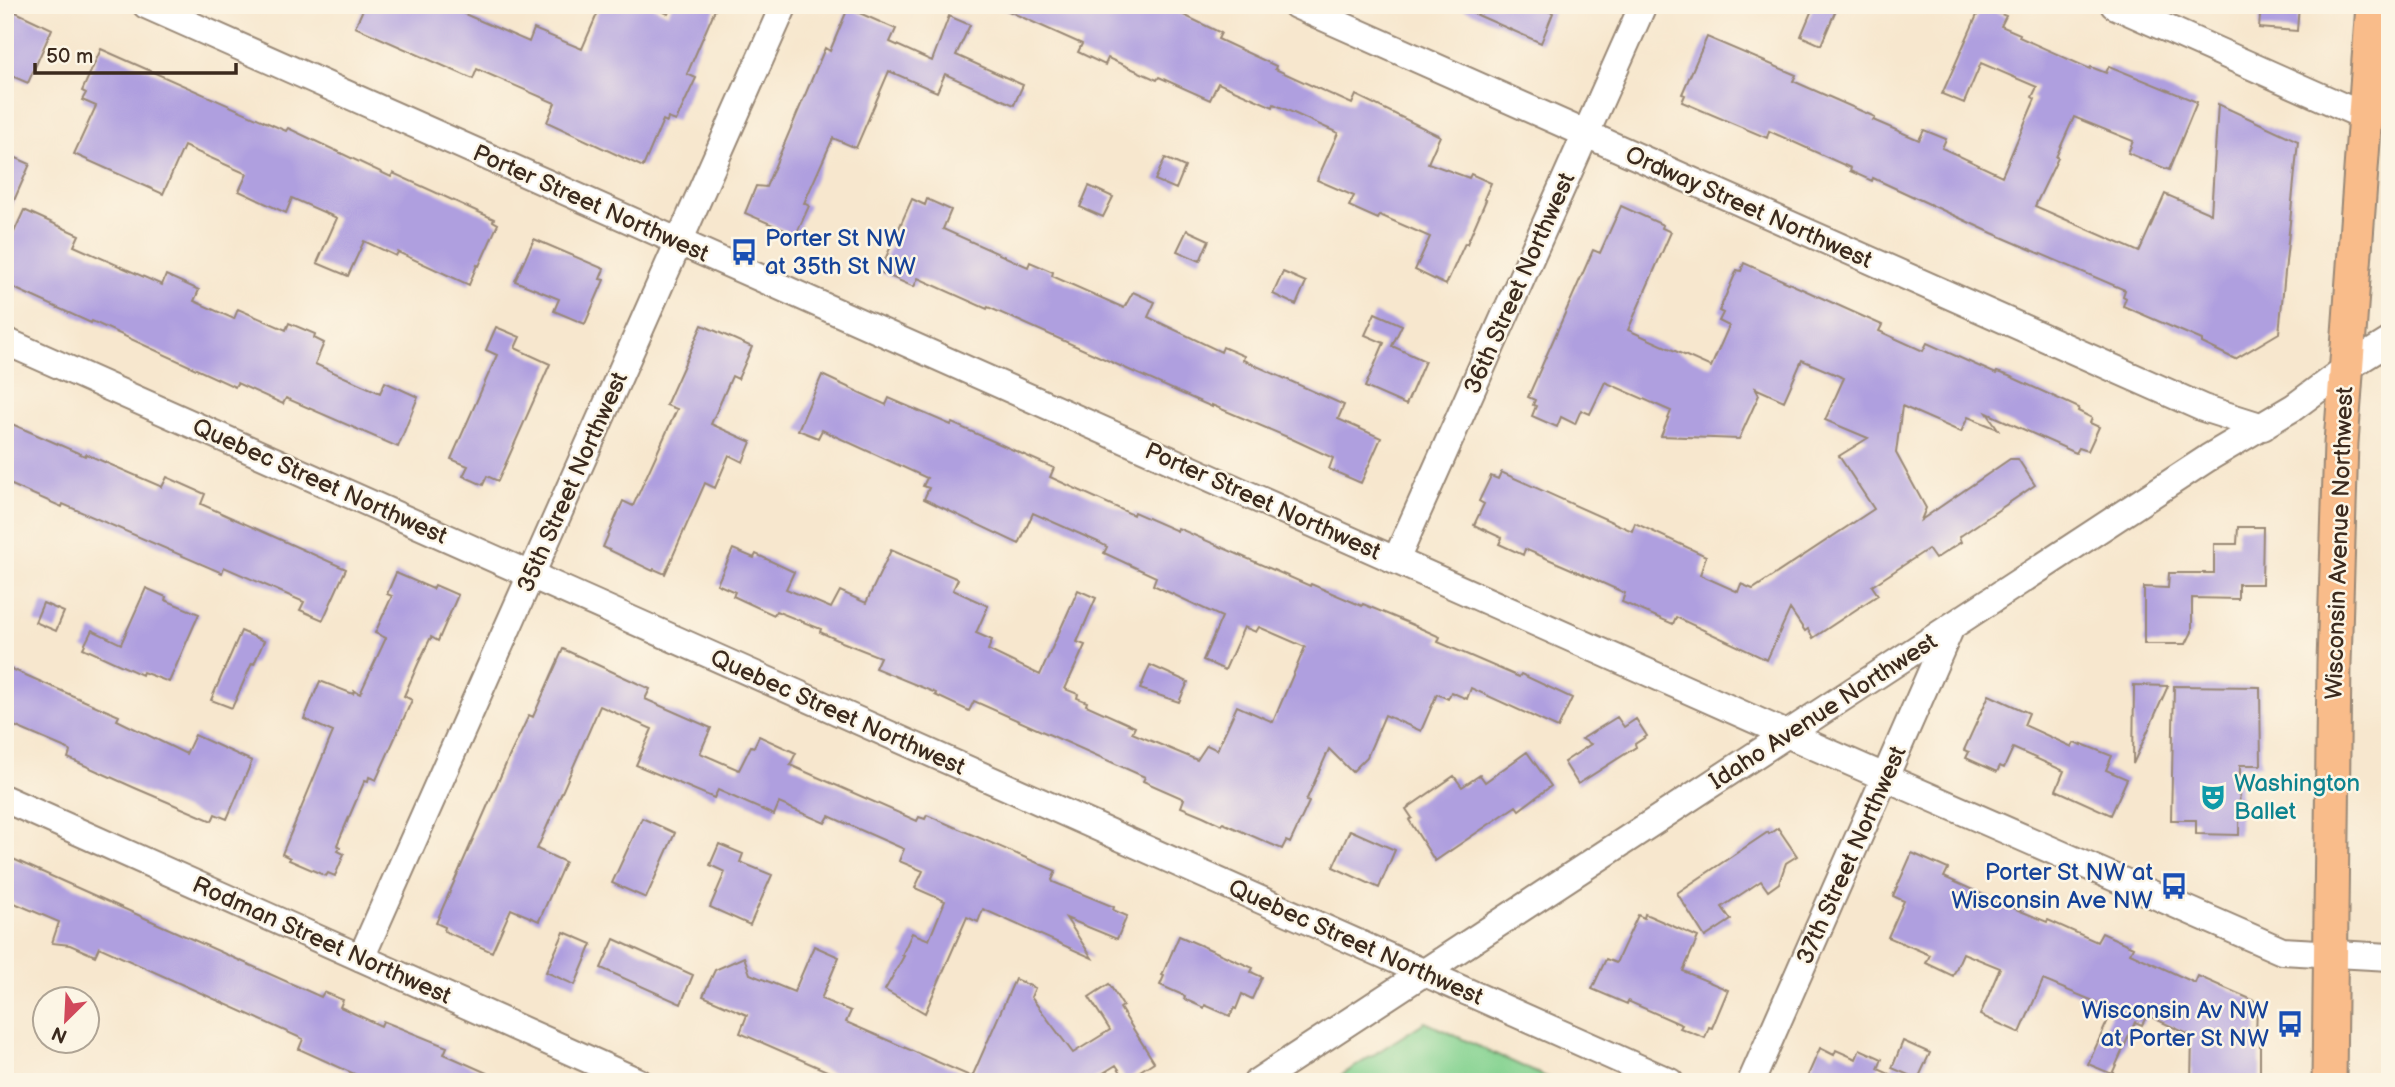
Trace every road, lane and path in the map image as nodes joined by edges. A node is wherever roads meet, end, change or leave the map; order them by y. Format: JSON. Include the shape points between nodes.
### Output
{"nodes":[{"id":1,"x":146,"y":5,"type":"edge"},
{"id":2,"x":784,"y":5,"type":"edge"},
{"id":3,"x":1296,"y":5,"type":"edge"},
{"id":4,"x":1643,"y":5,"type":"edge"},
{"id":5,"x":2114,"y":5,"type":"edge"},
{"id":6,"x":2373,"y":5,"type":"edge"},
{"id":7,"x":2364,"y":116,"type":"junction"},
{"id":8,"x":1585,"y":134,"type":"junction"},
{"id":9,"x":679,"y":242,"type":"junction"},
{"id":10,"x":5,"y":341,"type":"edge"},
{"id":11,"x":2390,"y":341,"type":"edge"},
{"id":12,"x":2346,"y":369,"type":"junction"},
{"id":13,"x":2203,"y":408,"type":"junction"},
{"id":14,"x":2263,"y":427,"type":"junction"},
{"id":15,"x":2208,"y":458,"type":"junction"},
{"id":16,"x":1396,"y":560,"type":"junction"},
{"id":17,"x":531,"y":575,"type":"junction"},
{"id":18,"x":1951,"y":627,"type":"junction"},
{"id":19,"x":1787,"y":734,"type":"junction"},
{"id":20,"x":1885,"y":777,"type":"junction"},
{"id":21,"x":5,"y":799,"type":"edge"},
{"id":22,"x":2330,"y":954,"type":"junction"},
{"id":23,"x":2390,"y":957,"type":"edge"},
{"id":24,"x":360,"y":958,"type":"junction"},
{"id":25,"x":1424,"y":973,"type":"junction"},
{"id":26,"x":639,"y":1082,"type":"edge"},
{"id":27,"x":1257,"y":1082,"type":"edge"},
{"id":28,"x":1670,"y":1082,"type":"edge"},
{"id":29,"x":1751,"y":1082,"type":"edge"},
{"id":30,"x":2329,"y":1082,"type":"edge"}],
"edges":[{"from":1,"to":9,"type":"street","name":"Porter Street Northwest"},
{"from":2,"to":9,"type":"street","name":"35th Street Northwest"},
{"from":3,"to":8,"type":"street","name":"Ordway Street Northwest"},
{"from":4,"to":8,"type":"street","name":"36th Street Northwest"},
{"from":5,"to":7,"type":"street"},
{"from":6,"to":7,"type":"main road","name":"Wisconsin Avenue Northwest"},
{"from":7,"to":12,"type":"main road","name":"Wisconsin Avenue Northwest"},
{"from":8,"to":13,"type":"street","name":"Ordway Street Northwest"},
{"from":8,"to":16,"type":"street","name":"36th Street Northwest"},
{"from":9,"to":16,"type":"street","name":"Porter Street Northwest"},
{"from":9,"to":17,"type":"street","name":"35th Street Northwest"},
{"from":10,"to":17,"type":"street","name":"Quebec Street Northwest"},
{"from":11,"to":12,"type":"street","name":"Idaho Avenue Northwest"},
{"from":12,"to":14,"type":"street","name":"Idaho Avenue Northwest"},
{"from":12,"to":22,"type":"main road","name":"Wisconsin Avenue Northwest","via":[[2335,636]]},
{"from":13,"to":14,"type":"street","name":"Ordway Street Northwest"},
{"from":13,"to":15,"type":"street","via":[[2210,435]]},
{"from":14,"to":15,"type":"street","name":"Idaho Avenue Northwest"},
{"from":15,"to":18,"type":"street","name":"Idaho Avenue Northwest"},
{"from":16,"to":19,"type":"street","name":"Porter Street Northwest"},
{"from":17,"to":24,"type":"street","name":"35th Street Northwest"},
{"from":17,"to":25,"type":"street","name":"Quebec Street Northwest"},
{"from":18,"to":19,"type":"street","name":"Idaho Avenue Northwest"},
{"from":18,"to":20,"type":"street","name":"37th Street Northwest"},
{"from":19,"to":20,"type":"street","name":"Porter Street Northwest"},
{"from":19,"to":25,"type":"street","name":"Idaho Avenue Northwest"},
{"from":20,"to":22,"type":"street","name":"Porter Street Northwest","via":[[2282,951]]},
{"from":20,"to":29,"type":"street","name":"37th Street Northwest"},
{"from":21,"to":24,"type":"street","name":"Rodman Street Northwest"},
{"from":22,"to":23,"type":"street","name":"Porter Street Northwest"},
{"from":22,"to":30,"type":"main road","name":"Wisconsin Avenue Northwest"},
{"from":24,"to":26,"type":"street","name":"Rodman Street Northwest"},
{"from":25,"to":27,"type":"street","name":"Idaho Avenue Northwest"},
{"from":25,"to":28,"type":"street","name":"Quebec Street Northwest"}]}
